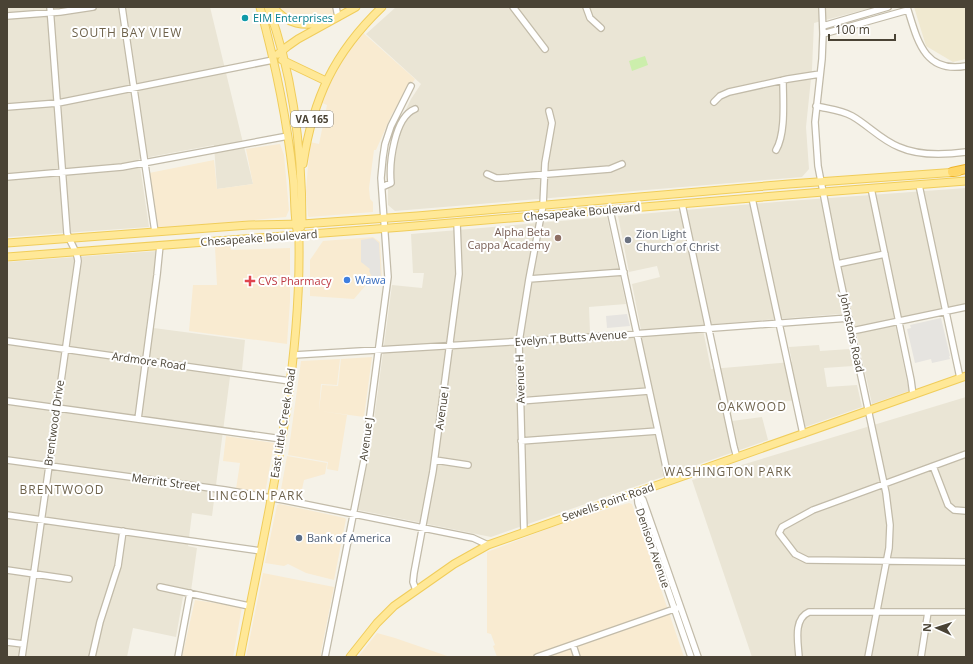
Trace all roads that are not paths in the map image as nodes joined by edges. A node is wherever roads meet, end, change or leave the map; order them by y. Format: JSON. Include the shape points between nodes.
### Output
{"nodes":[{"id":1,"x":93,"y":7,"type":"edge"},
{"id":2,"x":122,"y":7,"type":"edge"},
{"id":3,"x":260,"y":7,"type":"edge"},
{"id":4,"x":268,"y":7,"type":"edge"},
{"id":5,"x":273,"y":7,"type":"edge"},
{"id":6,"x":336,"y":7,"type":"edge"},
{"id":7,"x":356,"y":7,"type":"edge"},
{"id":8,"x":382,"y":7,"type":"edge"},
{"id":9,"x":513,"y":7,"type":"edge"},
{"id":10,"x":586,"y":7,"type":"edge"},
{"id":11,"x":822,"y":7,"type":"edge"},
{"id":12,"x":888,"y":7,"type":"edge"},
{"id":13,"x":907,"y":9,"type":"edge"},
{"id":14,"x":50,"y":10,"type":"edge"},
{"id":15,"x":7,"y":16,"type":"edge"},
{"id":16,"x":338,"y":17,"type":"junction"},
{"id":17,"x":823,"y":26,"type":"junction"},
{"id":18,"x":601,"y":28,"type":"dead end"},
{"id":19,"x":823,"y":34,"type":"junction"},
{"id":20,"x":545,"y":49,"type":"dead end"},
{"id":21,"x":281,"y":50,"type":"junction"},
{"id":22,"x":273,"y":60,"type":"junction"},
{"id":23,"x":338,"y":60,"type":"junction"},
{"id":24,"x":284,"y":61,"type":"junction"},
{"id":25,"x":966,"y":66,"type":"edge"},
{"id":26,"x":310,"y":74,"type":"junction"},
{"id":27,"x":820,"y":74,"type":"junction"},
{"id":28,"x":783,"y":80,"type":"junction"},
{"id":29,"x":326,"y":82,"type":"junction"},
{"id":30,"x":411,"y":86,"type":"dead end"},
{"id":31,"x":134,"y":88,"type":"junction"},
{"id":32,"x":714,"y":102,"type":"dead end"},
{"id":33,"x":58,"y":103,"type":"junction"},
{"id":34,"x":816,"y":106,"type":"junction"},
{"id":35,"x":7,"y":107,"type":"edge"},
{"id":36,"x":415,"y":109,"type":"dead end"},
{"id":37,"x":549,"y":111,"type":"dead end"},
{"id":38,"x":288,"y":136,"type":"junction"},
{"id":39,"x":776,"y":150,"type":"dead end"},
{"id":40,"x":966,"y":152,"type":"edge"},
{"id":41,"x":145,"y":163,"type":"junction"},
{"id":42,"x":622,"y":164,"type":"dead end"},
{"id":43,"x":966,"y":169,"type":"edge"},
{"id":44,"x":952,"y":172,"type":"junction"},
{"id":45,"x":966,"y":172,"type":"edge"},
{"id":46,"x":63,"y":173,"type":"junction"},
{"id":47,"x":487,"y":174,"type":"dead end"},
{"id":48,"x":544,"y":175,"type":"junction"},
{"id":49,"x":7,"y":177,"type":"edge"},
{"id":50,"x":820,"y":181,"type":"junction"},
{"id":51,"x":302,"y":182,"type":"junction"},
{"id":52,"x":966,"y":182,"type":"edge"},
{"id":53,"x":919,"y":185,"type":"junction"},
{"id":54,"x":382,"y":186,"type":"junction"},
{"id":55,"x":871,"y":188,"type":"junction"},
{"id":56,"x":822,"y":192,"type":"junction"},
{"id":57,"x":752,"y":198,"type":"junction"},
{"id":58,"x":682,"y":204,"type":"junction"},
{"id":59,"x":543,"y":205,"type":"junction"},
{"id":60,"x":610,"y":210,"type":"junction"},
{"id":61,"x":541,"y":216,"type":"junction"},
{"id":62,"x":384,"y":218,"type":"junction"},
{"id":63,"x":457,"y":223,"type":"junction"},
{"id":64,"x":299,"y":224,"type":"junction"},
{"id":65,"x":385,"y":229,"type":"junction"},
{"id":66,"x":155,"y":232,"type":"junction"},
{"id":67,"x":299,"y":235,"type":"junction"},
{"id":68,"x":69,"y":238,"type":"junction"},
{"id":69,"x":7,"y":243,"type":"edge"},
{"id":70,"x":160,"y":246,"type":"junction"},
{"id":71,"x":76,"y":251,"type":"junction"},
{"id":72,"x":884,"y":254,"type":"junction"},
{"id":73,"x":7,"y":257,"type":"edge"},
{"id":74,"x":837,"y":264,"type":"junction"},
{"id":75,"x":624,"y":272,"type":"junction"},
{"id":76,"x":529,"y":279,"type":"junction"},
{"id":77,"x":966,"y":307,"type":"edge"},
{"id":78,"x":946,"y":311,"type":"junction"},
{"id":79,"x":849,"y":318,"type":"junction"},
{"id":80,"x":899,"y":321,"type":"junction"},
{"id":81,"x":779,"y":324,"type":"junction"},
{"id":82,"x":708,"y":329,"type":"junction"},
{"id":83,"x":852,"y":332,"type":"junction"},
{"id":84,"x":637,"y":334,"type":"junction"},
{"id":85,"x":7,"y":341,"type":"edge"},
{"id":86,"x":519,"y":342,"type":"junction"},
{"id":87,"x":450,"y":345,"type":"junction"},
{"id":88,"x":64,"y":349,"type":"junction"},
{"id":89,"x":378,"y":350,"type":"junction"},
{"id":90,"x":294,"y":355,"type":"junction"},
{"id":91,"x":146,"y":361,"type":"junction"},
{"id":92,"x":964,"y":377,"type":"edge"},
{"id":93,"x":290,"y":381,"type":"junction"},
{"id":94,"x":649,"y":391,"type":"junction"},
{"id":95,"x":913,"y":395,"type":"junction"},
{"id":96,"x":7,"y":401,"type":"edge"},
{"id":97,"x":520,"y":401,"type":"junction"},
{"id":98,"x":56,"y":407,"type":"junction"},
{"id":99,"x":868,"y":411,"type":"junction"},
{"id":100,"x":138,"y":419,"type":"junction"},
{"id":101,"x":658,"y":431,"type":"junction"},
{"id":102,"x":803,"y":434,"type":"junction"},
{"id":103,"x":282,"y":438,"type":"junction"},
{"id":104,"x":522,"y":441,"type":"junction"},
{"id":105,"x":966,"y":454,"type":"edge"},
{"id":106,"x":740,"y":456,"type":"junction"},
{"id":107,"x":7,"y":460,"type":"edge"},
{"id":108,"x":435,"y":460,"type":"junction"},
{"id":109,"x":468,"y":465,"type":"dead end"},
{"id":110,"x":48,"y":466,"type":"junction"},
{"id":111,"x":933,"y":466,"type":"junction"},
{"id":112,"x":669,"y":481,"type":"junction"},
{"id":113,"x":884,"y":484,"type":"junction"},
{"id":114,"x":637,"y":492,"type":"junction"},
{"id":115,"x":271,"y":498,"type":"junction"},
{"id":116,"x":966,"y":511,"type":"edge"},
{"id":117,"x":353,"y":514,"type":"junction"},
{"id":118,"x":7,"y":515,"type":"edge"},
{"id":119,"x":41,"y":520,"type":"junction"},
{"id":120,"x":422,"y":528,"type":"junction"},
{"id":121,"x":123,"y":531,"type":"junction"},
{"id":122,"x":524,"y":532,"type":"junction"},
{"id":123,"x":488,"y":545,"type":"junction"},
{"id":124,"x":260,"y":551,"type":"junction"},
{"id":125,"x":887,"y":562,"type":"junction"},
{"id":126,"x":966,"y":562,"type":"edge"},
{"id":127,"x":7,"y":570,"type":"edge"},
{"id":128,"x":33,"y":574,"type":"junction"},
{"id":129,"x":68,"y":579,"type":"dead end"},
{"id":130,"x":160,"y":587,"type":"dead end"},
{"id":131,"x":416,"y":590,"type":"junction"},
{"id":132,"x":190,"y":593,"type":"junction"},
{"id":133,"x":249,"y":606,"type":"junction"},
{"id":134,"x":681,"y":607,"type":"junction"},
{"id":135,"x":674,"y":609,"type":"junction"},
{"id":136,"x":877,"y":612,"type":"junction"},
{"id":137,"x":928,"y":612,"type":"junction"},
{"id":138,"x":966,"y":612,"type":"edge"},
{"id":139,"x":7,"y":642,"type":"edge"},
{"id":140,"x":23,"y":644,"type":"junction"},
{"id":141,"x":573,"y":645,"type":"junction"},
{"id":142,"x":22,"y":657,"type":"edge"},
{"id":143,"x":92,"y":657,"type":"edge"},
{"id":144,"x":178,"y":657,"type":"edge"},
{"id":145,"x":240,"y":657,"type":"edge"},
{"id":146,"x":325,"y":657,"type":"edge"},
{"id":147,"x":350,"y":657,"type":"edge"},
{"id":148,"x":537,"y":657,"type":"edge"},
{"id":149,"x":577,"y":657,"type":"edge"},
{"id":150,"x":691,"y":657,"type":"edge"},
{"id":151,"x":698,"y":657,"type":"edge"},
{"id":152,"x":799,"y":657,"type":"edge"},
{"id":153,"x":868,"y":657,"type":"edge"},
{"id":154,"x":921,"y":657,"type":"edge"}],
"edges":[{"from":1,"to":14,"type":"street"},
{"from":2,"to":31,"type":"street"},
{"from":3,"to":22,"type":"main road","name":"East Little Creek Road"},
{"from":4,"to":21,"type":"main road","name":"East Little Creek Road"},
{"from":5,"to":16,"type":"main road","via":[[287,20],[304,25]]},
{"from":6,"to":16,"type":"street"},
{"from":7,"to":16,"type":"main road"},
{"from":8,"to":23,"type":"main road","number":"VA 165","via":[[360,30]]},
{"from":9,"to":20,"type":"street"},
{"from":10,"to":18,"type":"street","via":[[590,18]]},
{"from":11,"to":17,"type":"street","name":"Johnstons Road"},
{"from":12,"to":17,"type":"street"},
{"from":13,"to":19,"type":"street"},
{"from":13,"to":25,"type":"street","via":[[918,42],[930,58],[946,66]]},
{"from":14,"to":15,"type":"street"},
{"from":14,"to":33,"type":"street","name":"Brentwood Drive"},
{"from":16,"to":21,"type":"main road"},
{"from":17,"to":19,"type":"street","name":"Johnstons Road"},
{"from":19,"to":27,"type":"street","name":"Johnstons Road"},
{"from":21,"to":22,"type":"main road"},
{"from":21,"to":24,"type":"main road","name":"East Little Creek Road"},
{"from":22,"to":24,"type":"main road"},
{"from":22,"to":31,"type":"street"},
{"from":22,"to":38,"type":"main road","name":"East Little Creek Road","number":"VA 165"},
{"from":23,"to":26,"type":"main road","via":[[325,72]]},
{"from":23,"to":29,"type":"main road","number":"VA 165"},
{"from":24,"to":26,"type":"main road"},
{"from":24,"to":51,"type":"main road","name":"East Little Creek Road","via":[[293,105]]},
{"from":26,"to":29,"type":"main road"},
{"from":27,"to":28,"type":"street"},
{"from":27,"to":34,"type":"street","name":"Johnstons Road"},
{"from":28,"to":32,"type":"street","via":[[730,92]]},
{"from":28,"to":39,"type":"street","via":[[782,134]]},
{"from":29,"to":51,"type":"main road","number":"VA 165","via":[[306,143]]},
{"from":30,"to":54,"type":"street","name":"Avenue J","via":[[387,137],[382,165]]},
{"from":31,"to":33,"type":"street"},
{"from":31,"to":41,"type":"street"},
{"from":33,"to":35,"type":"street"},
{"from":33,"to":46,"type":"street","name":"Brentwood Drive"},
{"from":34,"to":40,"type":"street","via":[[853,117],[889,142],[906,150],[926,154]]},
{"from":34,"to":50,"type":"street","name":"Johnstons Road","via":[[815,131]]},
{"from":36,"to":54,"type":"street","via":[[404,117],[395,140],[390,167],[391,183]]},
{"from":37,"to":48,"type":"street","name":"Avenue H","via":[[552,123]]},
{"from":38,"to":41,"type":"street"},
{"from":38,"to":64,"type":"main road","name":"East Little Creek Road","number":"VA 165"},
{"from":41,"to":46,"type":"street"},
{"from":41,"to":66,"type":"street"},
{"from":42,"to":48,"type":"street","via":[[610,169]]},
{"from":43,"to":44,"type":"highway"},
{"from":44,"to":45,"type":"main road","name":"Chesapeake Boulevard"},
{"from":44,"to":50,"type":"main road","name":"Chesapeake Boulevard"},
{"from":46,"to":49,"type":"street"},
{"from":46,"to":68,"type":"street","name":"Brentwood Drive"},
{"from":47,"to":48,"type":"street","via":[[500,178]]},
{"from":48,"to":59,"type":"street","name":"Avenue H"},
{"from":50,"to":56,"type":"street","name":"Johnstons Road"},
{"from":50,"to":59,"type":"main road","name":"Chesapeake Boulevard"},
{"from":51,"to":64,"type":"main road","name":"East Little Creek Road","number":"VA 165"},
{"from":52,"to":53,"type":"main road","name":"Chesapeake Boulevard"},
{"from":53,"to":55,"type":"main road","name":"Chesapeake Boulevard"},
{"from":53,"to":78,"type":"street"},
{"from":54,"to":62,"type":"street","name":"Avenue J"},
{"from":55,"to":56,"type":"main road","name":"Chesapeake Boulevard"},
{"from":55,"to":72,"type":"street"},
{"from":56,"to":57,"type":"main road","name":"Chesapeake Boulevard"},
{"from":56,"to":74,"type":"street","name":"Johnstons Road"},
{"from":57,"to":58,"type":"main road","name":"Chesapeake Boulevard"},
{"from":57,"to":81,"type":"street"},
{"from":58,"to":60,"type":"main road","name":"Chesapeake Boulevard"},
{"from":58,"to":82,"type":"street"},
{"from":59,"to":61,"type":"street","name":"Avenue H"},
{"from":59,"to":62,"type":"main road","name":"Chesapeake Boulevard"},
{"from":60,"to":61,"type":"main road","name":"Chesapeake Boulevard"},
{"from":60,"to":75,"type":"street"},
{"from":61,"to":63,"type":"main road","name":"Chesapeake Boulevard"},
{"from":61,"to":76,"type":"street","name":"Avenue H"},
{"from":62,"to":64,"type":"main road","name":"Chesapeake Boulevard"},
{"from":62,"to":65,"type":"street","name":"Avenue J"},
{"from":63,"to":65,"type":"main road","name":"Chesapeake Boulevard"},
{"from":63,"to":87,"type":"street","name":"Avenue I","via":[[459,274]]},
{"from":64,"to":66,"type":"main road","name":"Chesapeake Boulevard"},
{"from":64,"to":67,"type":"main road","name":"East Little Creek Road","number":"VA 165"},
{"from":65,"to":67,"type":"main road","name":"Chesapeake Boulevard"},
{"from":65,"to":89,"type":"street","name":"Avenue J","via":[[388,277]]},
{"from":66,"to":68,"type":"main road","name":"Chesapeake Boulevard"},
{"from":67,"to":70,"type":"main road","name":"Chesapeake Boulevard"},
{"from":67,"to":90,"type":"main road","name":"East Little Creek Road","number":"VA 165"},
{"from":68,"to":69,"type":"main road","name":"Chesapeake Boulevard"},
{"from":68,"to":71,"type":"street","name":"Brentwood Drive"},
{"from":70,"to":71,"type":"main road","name":"Chesapeake Boulevard"},
{"from":70,"to":91,"type":"street"},
{"from":71,"to":73,"type":"main road","name":"Chesapeake Boulevard"},
{"from":71,"to":88,"type":"street","name":"Brentwood Drive","via":[[78,261]]},
{"from":72,"to":74,"type":"street"},
{"from":72,"to":80,"type":"street"},
{"from":74,"to":79,"type":"street","name":"Johnstons Road"},
{"from":75,"to":76,"type":"street"},
{"from":75,"to":84,"type":"street"},
{"from":76,"to":86,"type":"street","name":"Avenue H"},
{"from":77,"to":78,"type":"street"},
{"from":78,"to":80,"type":"street"},
{"from":78,"to":92,"type":"street"},
{"from":79,"to":81,"type":"street","name":"Evelyn T Butts Avenue"},
{"from":79,"to":83,"type":"street","name":"Johnstons Road"},
{"from":80,"to":83,"type":"street"},
{"from":80,"to":95,"type":"street"},
{"from":81,"to":82,"type":"street","name":"Evelyn T Butts Avenue"},
{"from":81,"to":102,"type":"street"},
{"from":82,"to":84,"type":"street","name":"Evelyn T Butts Avenue"},
{"from":82,"to":106,"type":"street","via":[[735,452]]},
{"from":83,"to":99,"type":"street","name":"Johnstons Road"},
{"from":84,"to":86,"type":"street","name":"Evelyn T Butts Avenue"},
{"from":84,"to":94,"type":"street"},
{"from":85,"to":88,"type":"street","name":"Ardmore Road"},
{"from":86,"to":87,"type":"street","name":"Evelyn T Butts Avenue"},
{"from":86,"to":97,"type":"street","name":"Avenue H"},
{"from":87,"to":89,"type":"street","name":"Evelyn T Butts Avenue"},
{"from":87,"to":108,"type":"street","name":"Avenue I"},
{"from":88,"to":91,"type":"street","name":"Ardmore Road"},
{"from":88,"to":98,"type":"street","name":"Brentwood Drive"},
{"from":89,"to":90,"type":"street","name":"Evelyn T Butts Avenue"},
{"from":89,"to":117,"type":"street","name":"Avenue J","via":[[364,460]]},
{"from":90,"to":93,"type":"main road","name":"East Little Creek Road","number":"VA 165"},
{"from":91,"to":93,"type":"street","name":"Ardmore Road"},
{"from":91,"to":100,"type":"street"},
{"from":92,"to":95,"type":"main road","name":"Sewells Point Road"},
{"from":93,"to":103,"type":"main road","name":"East Little Creek Road","number":"VA 165"},
{"from":94,"to":97,"type":"street"},
{"from":94,"to":101,"type":"street"},
{"from":95,"to":99,"type":"main road","name":"Sewells Point Road"},
{"from":96,"to":98,"type":"street"},
{"from":97,"to":104,"type":"street","name":"Avenue H"},
{"from":98,"to":100,"type":"street"},
{"from":98,"to":110,"type":"street","name":"Brentwood Drive"},
{"from":99,"to":102,"type":"main road","name":"Sewells Point Road"},
{"from":99,"to":113,"type":"street","name":"Johnstons Road"},
{"from":100,"to":103,"type":"street"},
{"from":101,"to":104,"type":"street"},
{"from":101,"to":112,"type":"street"},
{"from":102,"to":106,"type":"main road","name":"Sewells Point Road"},
{"from":103,"to":115,"type":"main road","name":"East Little Creek Road","number":"VA 165"},
{"from":104,"to":122,"type":"street","name":"Avenue H"},
{"from":105,"to":111,"type":"street"},
{"from":106,"to":112,"type":"main road","name":"Sewells Point Road"},
{"from":107,"to":110,"type":"street","name":"Merritt Street"},
{"from":108,"to":109,"type":"street"},
{"from":108,"to":120,"type":"street","name":"Avenue I"},
{"from":110,"to":115,"type":"street","name":"Merritt Street"},
{"from":110,"to":119,"type":"street","name":"Brentwood Drive"},
{"from":111,"to":113,"type":"street"},
{"from":111,"to":116,"type":"street","via":[[948,505],[954,510]]},
{"from":112,"to":114,"type":"main road","name":"Sewells Point Road"},
{"from":113,"to":125,"type":"street","name":"Johnstons Road","via":[[890,525]]},
{"from":113,"to":125,"type":"street","via":[[802,515],[782,527],[780,536],[798,557],[810,561]]},
{"from":114,"to":122,"type":"main road","name":"Sewells Point Road"},
{"from":114,"to":134,"type":"street","name":"Denison Avenue","via":[[643,500]]},
{"from":114,"to":135,"type":"street","name":"Denison Avenue","via":[[638,503]]},
{"from":115,"to":117,"type":"street","name":"Merritt Street"},
{"from":115,"to":124,"type":"main road","name":"East Little Creek Road","number":"VA 165"},
{"from":117,"to":120,"type":"street","name":"Merritt Street"},
{"from":117,"to":146,"type":"street","name":"Avenue J"},
{"from":118,"to":119,"type":"street"},
{"from":119,"to":121,"type":"street"},
{"from":119,"to":128,"type":"street","name":"Brentwood Drive"},
{"from":120,"to":123,"type":"street","name":"Merritt Street","via":[[473,538]]},
{"from":120,"to":131,"type":"street","name":"Avenue I","via":[[413,582]]},
{"from":121,"to":124,"type":"street"},
{"from":121,"to":143,"type":"street","via":[[118,566]]},
{"from":122,"to":123,"type":"main road","name":"Sewells Point Road"},
{"from":123,"to":131,"type":"main road","name":"Sewells Point Road"},
{"from":124,"to":133,"type":"main road","name":"East Little Creek Road","number":"VA 165"},
{"from":125,"to":126,"type":"street"},
{"from":125,"to":136,"type":"street","name":"Johnstons Road"},
{"from":127,"to":128,"type":"street"},
{"from":128,"to":129,"type":"street"},
{"from":128,"to":140,"type":"street","name":"Brentwood Drive"},
{"from":130,"to":132,"type":"street"},
{"from":131,"to":147,"type":"main road","name":"Sewells Point Road","via":[[386,613]]},
{"from":132,"to":133,"type":"street"},
{"from":132,"to":144,"type":"street"},
{"from":133,"to":145,"type":"main road","name":"East Little Creek Road","number":"VA 165"},
{"from":134,"to":135,"type":"street"},
{"from":134,"to":151,"type":"street","name":"Denison Avenue"},
{"from":135,"to":141,"type":"street"},
{"from":135,"to":150,"type":"street","name":"Denison Avenue"},
{"from":136,"to":137,"type":"street"},
{"from":136,"to":152,"type":"street","via":[[809,612],[802,616],[798,630]]},
{"from":136,"to":153,"type":"street","name":"Johnstons Road"},
{"from":137,"to":138,"type":"street"},
{"from":137,"to":154,"type":"street"},
{"from":139,"to":140,"type":"street"},
{"from":140,"to":142,"type":"street","name":"Brentwood Drive"},
{"from":141,"to":148,"type":"street"},
{"from":141,"to":149,"type":"street"}]}
